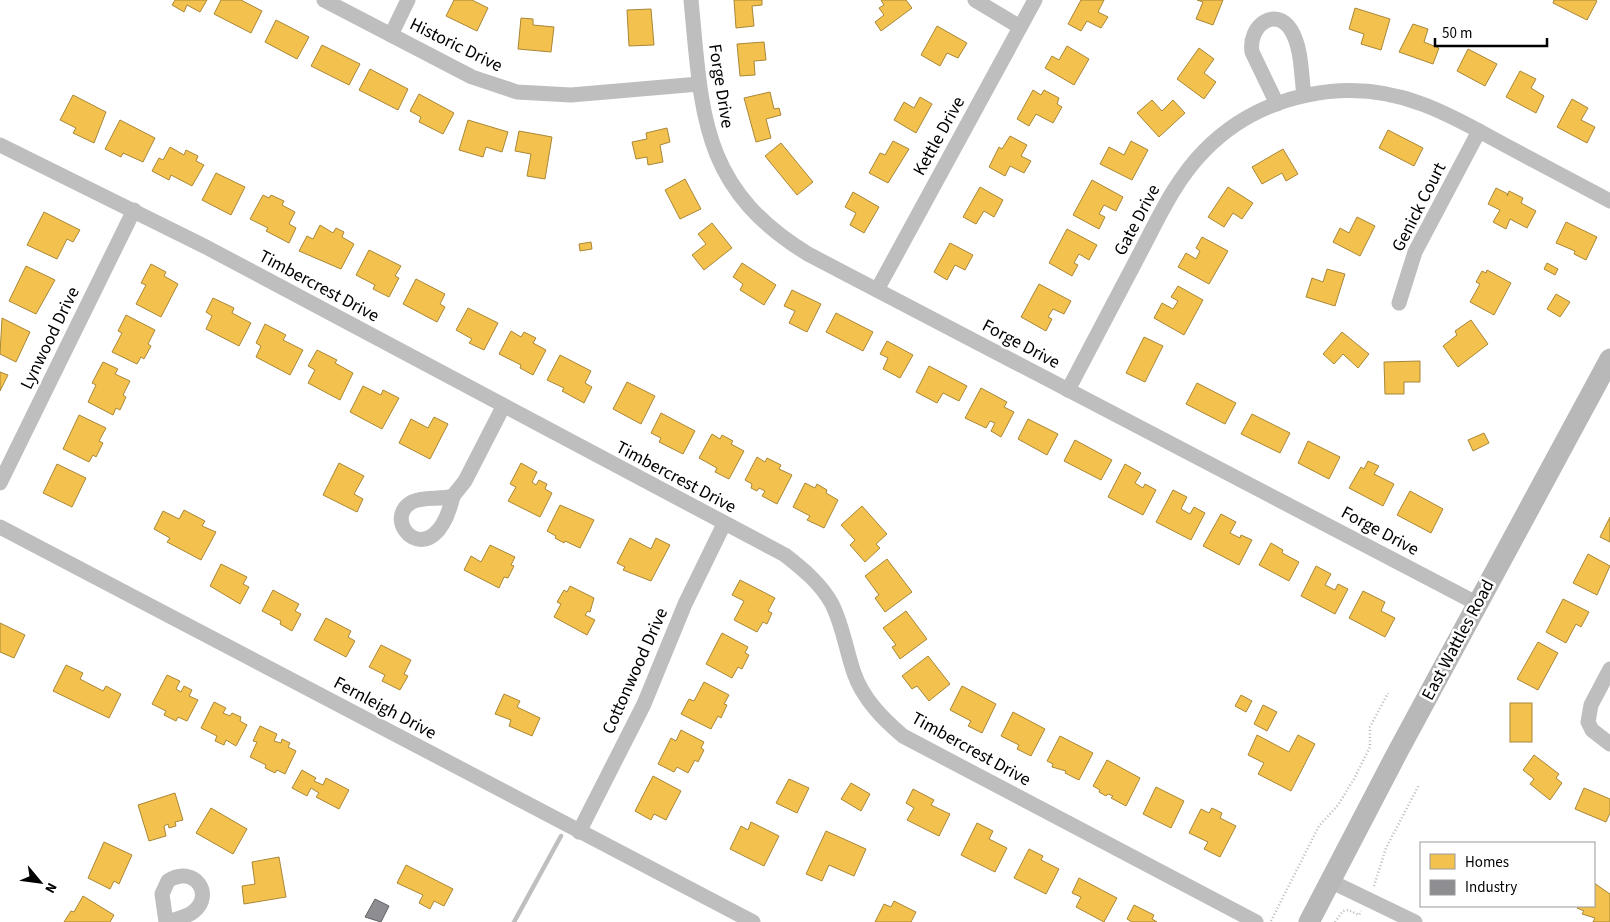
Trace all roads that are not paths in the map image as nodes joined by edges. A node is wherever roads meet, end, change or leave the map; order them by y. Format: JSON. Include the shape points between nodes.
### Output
{"nodes":[{"id":1,"x":324,"y":0,"type":"edge"},
{"id":2,"x":408,"y":0,"type":"edge"},
{"id":3,"x":691,"y":0,"type":"edge"},
{"id":4,"x":974,"y":0,"type":"edge"},
{"id":5,"x":1035,"y":0,"type":"edge"},
{"id":6,"x":1020,"y":27,"type":"junction"},
{"id":7,"x":391,"y":35,"type":"junction"},
{"id":8,"x":699,"y":84,"type":"junction"},
{"id":9,"x":1304,"y":95,"type":"junction"},
{"id":10,"x":1277,"y":104,"type":"junction"},
{"id":11,"x":1479,"y":131,"type":"junction"},
{"id":12,"x":0,"y":144,"type":"edge"},
{"id":13,"x":1610,"y":201,"type":"edge"},
{"id":14,"x":134,"y":210,"type":"junction"},
{"id":15,"x":877,"y":290,"type":"junction"},
{"id":16,"x":1399,"y":303,"type":"dead end"},
{"id":17,"x":1610,"y":359,"type":"edge"},
{"id":18,"x":1068,"y":390,"type":"junction"},
{"id":19,"x":503,"y":407,"type":"junction"},
{"id":20,"x":0,"y":482,"type":"edge"},
{"id":21,"x":453,"y":496,"type":"dead end"},
{"id":22,"x":724,"y":524,"type":"junction"},
{"id":23,"x":0,"y":527,"type":"edge"},
{"id":24,"x":1478,"y":604,"type":"junction"},
{"id":25,"x":1610,"y":669,"type":"edge"},
{"id":26,"x":1610,"y":744,"type":"edge"},
{"id":27,"x":579,"y":832,"type":"junction"},
{"id":28,"x":1330,"y":881,"type":"junction"},
{"id":29,"x":753,"y":922,"type":"edge"},
{"id":30,"x":1256,"y":922,"type":"edge"},
{"id":31,"x":1309,"y":922,"type":"edge"},
{"id":32,"x":1415,"y":922,"type":"edge"}],
"edges":[{"from":1,"to":7,"type":"street","name":"Historic Drive"},
{"from":2,"to":7,"type":"street"},
{"from":3,"to":8,"type":"street","name":"Forge Drive"},
{"from":4,"to":6,"type":"street"},
{"from":5,"to":6,"type":"street","name":"Kettle Drive"},
{"from":6,"to":15,"type":"street","name":"Kettle Drive"},
{"from":7,"to":8,"type":"street","name":"Historic Drive","via":[[472,77],[518,92],[571,95]]},
{"from":8,"to":15,"type":"street","name":"Forge Drive","via":[[702,111],[716,153],[747,205],[791,243]]},
{"from":9,"to":10,"type":"street","name":"Gate Drive"},
{"from":9,"to":10,"type":"street","via":[[1294,36],[1284,23],[1265,21],[1255,31],[1252,52]]},
{"from":9,"to":11,"type":"street","name":"Gate Drive","via":[[1343,90],[1383,93],[1422,104]]},
{"from":10,"to":18,"type":"street","name":"Gate Drive","via":[[1221,136],[1204,150],[1185,174]]},
{"from":11,"to":13,"type":"street","name":"Gate Drive"},
{"from":11,"to":16,"type":"street","name":"Genick Court","via":[[1415,252]]},
{"from":12,"to":14,"type":"street","name":"Timbercrest Drive"},
{"from":14,"to":19,"type":"street","name":"Timbercrest Drive"},
{"from":14,"to":20,"type":"street","name":"Lynwood Drive"},
{"from":15,"to":18,"type":"street","name":"Forge Drive"},
{"from":17,"to":24,"type":"main road","name":"East Wattles Road"},
{"from":18,"to":24,"type":"street","name":"Forge Drive"},
{"from":19,"to":21,"type":"street","via":[[465,480]]},
{"from":19,"to":22,"type":"street","name":"Timbercrest Drive"},
{"from":22,"to":27,"type":"street","name":"Cottonwood Drive","via":[[675,625],[644,704]]},
{"from":22,"to":30,"type":"street","name":"Timbercrest Drive","via":[[785,555],[820,588],[839,620],[855,676],[888,723],[903,736]]},
{"from":23,"to":27,"type":"street","name":"Fernleigh Drive"},
{"from":24,"to":28,"type":"main road","name":"East Wattles Road"},
{"from":25,"to":26,"type":"street","via":[[1588,714],[1592,730]]},
{"from":27,"to":29,"type":"street","name":"Fernleigh Drive"},
{"from":28,"to":31,"type":"main road","name":"East Wattles Road"},
{"from":28,"to":32,"type":"street"}]}
